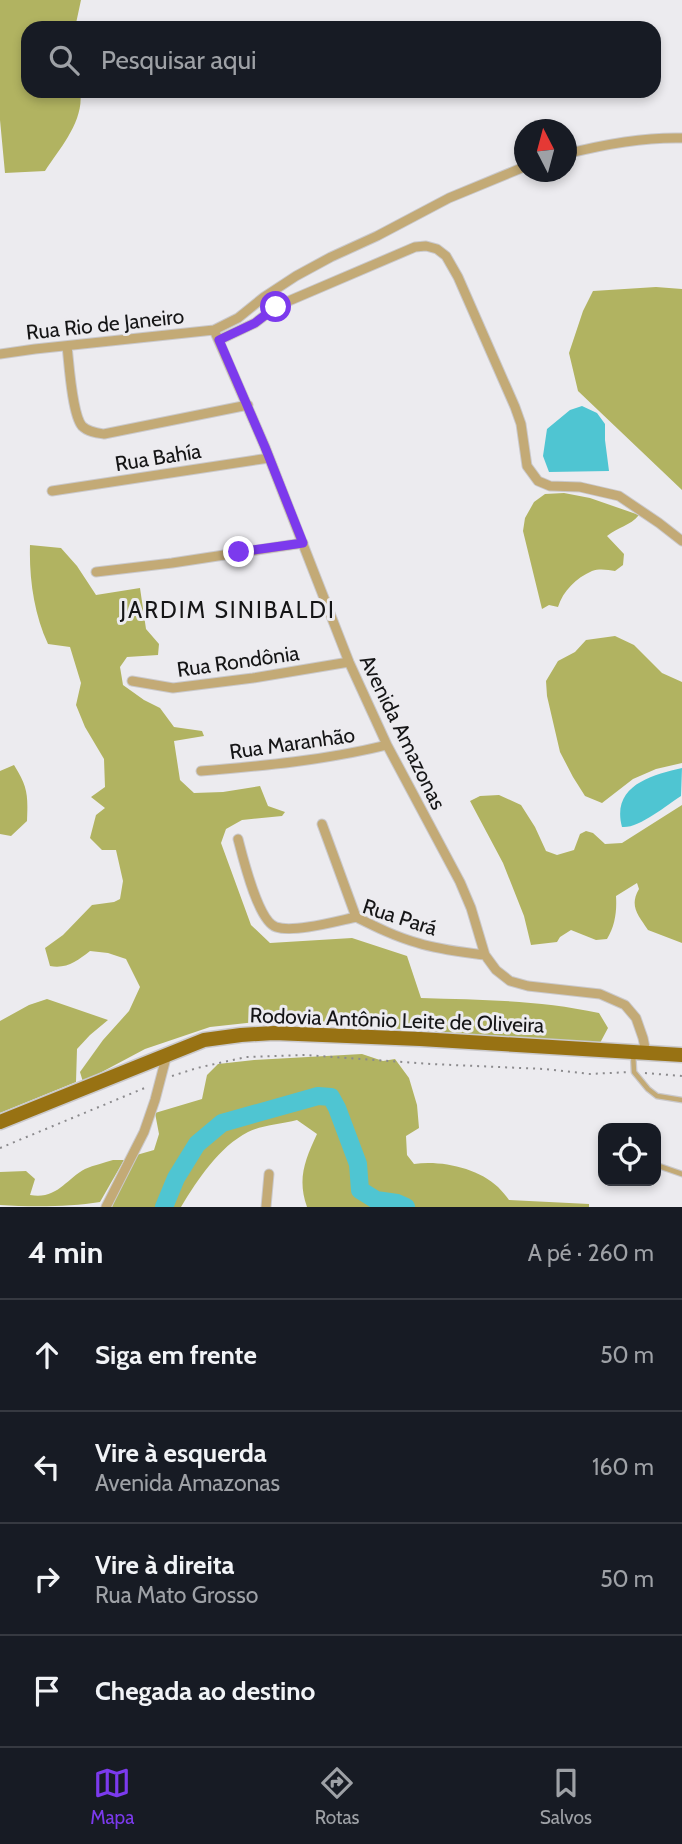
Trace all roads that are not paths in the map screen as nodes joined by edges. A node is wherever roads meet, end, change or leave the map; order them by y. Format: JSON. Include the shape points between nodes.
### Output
{"nodes":[{"id":1,"x":682,"y":138,"type":"edge"},
{"id":2,"x":577,"y":151,"type":"edge"},
{"id":3,"x":514,"y":171,"type":"edge"},
{"id":4,"x":214,"y":330,"type":"junction"},
{"id":5,"x":219,"y":340,"type":"junction"},
{"id":6,"x":67,"y":346,"type":"junction"},
{"id":7,"x":0,"y":354,"type":"edge"},
{"id":8,"x":248,"y":405,"type":"junction"},
{"id":9,"x":269,"y":458,"type":"junction"},
{"id":10,"x":52,"y":491,"type":"dead end"},
{"id":11,"x":682,"y":541,"type":"edge"},
{"id":12,"x":303,"y":543,"type":"junction"},
{"id":13,"x":96,"y":572,"type":"dead end"},
{"id":14,"x":349,"y":662,"type":"junction"},
{"id":15,"x":132,"y":681,"type":"dead end"},
{"id":16,"x":387,"y":745,"type":"junction"},
{"id":17,"x":201,"y":771,"type":"dead end"},
{"id":18,"x":322,"y":824,"type":"dead end"},
{"id":19,"x":238,"y":839,"type":"dead end"},
{"id":20,"x":356,"y":916,"type":"junction"},
{"id":21,"x":485,"y":955,"type":"junction"},
{"id":22,"x":640,"y":1053,"type":"junction"},
{"id":23,"x":167,"y":1054,"type":"junction"},
{"id":24,"x":682,"y":1055,"type":"edge"},
{"id":25,"x":682,"y":1100,"type":"edge"},
{"id":26,"x":0,"y":1122,"type":"edge"},
{"id":27,"x":661,"y":1167,"type":"edge"},
{"id":28,"x":269,"y":1174,"type":"dead end"},
{"id":29,"x":682,"y":1174,"type":"edge"},
{"id":30,"x":106,"y":1207,"type":"edge"},
{"id":31,"x":266,"y":1207,"type":"edge"}],
"edges":[{"from":1,"to":2,"type":"street","via":[[616,142]]},
{"from":3,"to":4,"type":"street","via":[[331,257]]},
{"from":4,"to":5,"type":"street","name":"Avenida Amazonas"},
{"from":4,"to":6,"type":"street","name":"Rua Rio de Janeiro"},
{"from":5,"to":8,"type":"street","name":"Avenida Amazonas"},
{"from":5,"to":11,"type":"street","via":[[276,307],[415,247],[437,249],[458,277],[515,407],[531,474],[550,486],[619,496]]},
{"from":6,"to":7,"type":"street","name":"Rua Rio de Janeiro"},
{"from":6,"to":8,"type":"street","via":[[76,413],[83,426],[96,433]]},
{"from":8,"to":9,"type":"street","name":"Avenida Amazonas"},
{"from":9,"to":10,"type":"street","name":"Rua Bahía"},
{"from":9,"to":12,"type":"street","name":"Avenida Amazonas"},
{"from":12,"to":13,"type":"street"},
{"from":12,"to":14,"type":"street","name":"Avenida Amazonas"},
{"from":14,"to":15,"type":"street","name":"Rua Rondônia","via":[[173,688]]},
{"from":14,"to":16,"type":"street","name":"Avenida Amazonas"},
{"from":16,"to":17,"type":"street","name":"Rua Maranhão","via":[[280,764]]},
{"from":16,"to":21,"type":"street","name":"Avenida Amazonas","via":[[460,882]]},
{"from":18,"to":20,"type":"street"},
{"from":19,"to":20,"type":"street","name":"Rua Pará","via":[[259,906],[274,927],[289,929]]},
{"from":20,"to":21,"type":"street","name":"Rua Pará","via":[[417,943]]},
{"from":21,"to":22,"type":"street","name":"Avenida Amazonas","via":[[510,981],[600,994],[625,1005],[643,1038]]},
{"from":22,"to":23,"type":"main road","name":"Rodovia Antônio Leite de Oliveira","via":[[275,1033],[204,1040]]},
{"from":22,"to":24,"type":"main road","name":"Rodovia Antônio Leite de Oliveira"},
{"from":22,"to":25,"type":"lane","via":[[634,1072],[648,1088],[657,1096]]},
{"from":23,"to":26,"type":"main road","name":"Rodovia Antônio Leite de Oliveira"},
{"from":23,"to":30,"type":"street","via":[[144,1132]]},
{"from":27,"to":29,"type":"lane"},
{"from":28,"to":31,"type":"street"}]}
